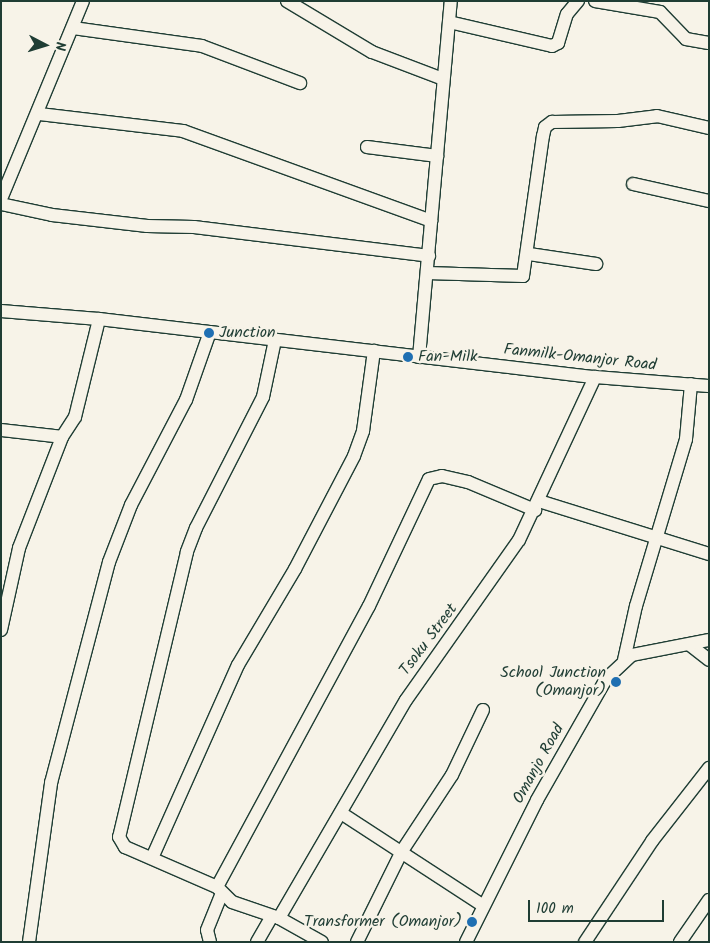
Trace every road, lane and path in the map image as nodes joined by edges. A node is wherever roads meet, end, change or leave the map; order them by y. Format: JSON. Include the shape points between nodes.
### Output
{"nodes":[{"id":1,"x":83,"y":1,"type":"edge"},
{"id":2,"x":287,"y":1,"type":"edge"},
{"id":3,"x":451,"y":1,"type":"edge"},
{"id":4,"x":578,"y":1,"type":"edge"},
{"id":5,"x":595,"y":1,"type":"edge"},
{"id":6,"x":449,"y":22,"type":"junction"},
{"id":7,"x":73,"y":28,"type":"junction"},
{"id":8,"x":709,"y":43,"type":"edge"},
{"id":9,"x":442,"y":79,"type":"junction"},
{"id":10,"x":300,"y":83,"type":"dead end"},
{"id":11,"x":39,"y":114,"type":"junction"},
{"id":12,"x":709,"y":128,"type":"edge"},
{"id":13,"x":367,"y":147,"type":"dead end"},
{"id":14,"x":437,"y":156,"type":"junction"},
{"id":15,"x":633,"y":184,"type":"dead end"},
{"id":16,"x":1,"y":199,"type":"edge"},
{"id":17,"x":709,"y":201,"type":"edge"},
{"id":18,"x":1,"y":204,"type":"edge"},
{"id":19,"x":431,"y":221,"type":"junction"},
{"id":20,"x":529,"y":254,"type":"junction"},
{"id":21,"x":429,"y":256,"type":"junction"},
{"id":22,"x":596,"y":264,"type":"dead end"},
{"id":23,"x":427,"y":273,"type":"junction"},
{"id":24,"x":1,"y":311,"type":"edge"},
{"id":25,"x":99,"y":319,"type":"junction"},
{"id":26,"x":210,"y":332,"type":"junction"},
{"id":27,"x":275,"y":340,"type":"junction"},
{"id":28,"x":374,"y":351,"type":"junction"},
{"id":29,"x":419,"y":357,"type":"junction"},
{"id":30,"x":595,"y":377,"type":"junction"},
{"id":31,"x":691,"y":384,"type":"junction"},
{"id":32,"x":709,"y":386,"type":"edge"},
{"id":33,"x":1,"y":430,"type":"edge"},
{"id":34,"x":62,"y":437,"type":"junction"},
{"id":35,"x":537,"y":506,"type":"junction"},
{"id":36,"x":659,"y":539,"type":"junction"},
{"id":37,"x":709,"y":554,"type":"edge"},
{"id":38,"x":1,"y":630,"type":"edge"},
{"id":39,"x":709,"y":640,"type":"edge"},
{"id":40,"x":690,"y":645,"type":"junction"},
{"id":41,"x":624,"y":660,"type":"junction"},
{"id":42,"x":709,"y":660,"type":"edge"},
{"id":43,"x":483,"y":710,"type":"dead end"},
{"id":44,"x":709,"y":768,"type":"edge"},
{"id":45,"x":341,"y":813,"type":"junction"},
{"id":46,"x":402,"y":852,"type":"junction"},
{"id":47,"x":152,"y":858,"type":"junction"},
{"id":48,"x":219,"y":891,"type":"junction"},
{"id":49,"x":709,"y":900,"type":"edge"},
{"id":50,"x":482,"y":905,"type":"junction"},
{"id":51,"x":276,"y":917,"type":"junction"},
{"id":52,"x":29,"y":942,"type":"edge"},
{"id":53,"x":210,"y":942,"type":"edge"},
{"id":54,"x":257,"y":942,"type":"edge"},
{"id":55,"x":322,"y":942,"type":"edge"},
{"id":56,"x":357,"y":942,"type":"edge"},
{"id":57,"x":466,"y":942,"type":"edge"},
{"id":58,"x":584,"y":942,"type":"edge"},
{"id":59,"x":680,"y":942,"type":"edge"}],
"edges":[{"from":1,"to":7,"type":"street"},
{"from":2,"to":9,"type":"street","via":[[372,52]]},
{"from":3,"to":6,"type":"street"},
{"from":4,"to":6,"type":"street","via":[[567,14],[558,44],[552,46]]},
{"from":5,"to":8,"type":"street","via":[[660,12],[686,39]]},
{"from":6,"to":9,"type":"street"},
{"from":7,"to":10,"type":"street","via":[[202,46]]},
{"from":7,"to":11,"type":"street"},
{"from":9,"to":14,"type":"street"},
{"from":11,"to":16,"type":"street"},
{"from":11,"to":19,"type":"street","via":[[189,132]]},
{"from":12,"to":20,"type":"street","via":[[657,116],[552,122],[545,127],[543,136]]},
{"from":13,"to":14,"type":"street"},
{"from":14,"to":19,"type":"street"},
{"from":15,"to":17,"type":"street"},
{"from":18,"to":21,"type":"street","via":[[52,215],[194,227]]},
{"from":19,"to":21,"type":"street"},
{"from":20,"to":22,"type":"street"},
{"from":20,"to":23,"type":"street","via":[[520,278]]},
{"from":21,"to":23,"type":"street"},
{"from":23,"to":29,"type":"street"},
{"from":24,"to":25,"type":"street","name":"Fanmilk-Omanjor Road"},
{"from":25,"to":26,"type":"street","name":"Fanmilk-Omanjor Road"},
{"from":25,"to":34,"type":"street","via":[[75,417]]},
{"from":26,"to":27,"type":"street","name":"Fanmilk-Omanjor Road"},
{"from":26,"to":52,"type":"street","via":[[186,400],[131,504],[109,562],[52,783]]},
{"from":27,"to":28,"type":"street","name":"Fanmilk-Omanjor Road"},
{"from":27,"to":47,"type":"street","via":[[263,398],[202,515],[187,552],[147,732],[122,815],[121,843]]},
{"from":28,"to":29,"type":"street","name":"Fanmilk-Omanjor Road"},
{"from":28,"to":47,"type":"street","via":[[363,431],[354,456],[295,569],[238,665]]},
{"from":29,"to":30,"type":"street","name":"Fanmilk-Omanjor Road"},
{"from":30,"to":31,"type":"street","name":"Fanmilk-Omanjor Road"},
{"from":30,"to":35,"type":"street","name":"Tsoku Street"},
{"from":31,"to":32,"type":"street","name":"Fanmilk-Omanjor Road"},
{"from":31,"to":36,"type":"street","via":[[686,439]]},
{"from":33,"to":34,"type":"street"},
{"from":34,"to":38,"type":"street","via":[[19,548]]},
{"from":35,"to":36,"type":"street"},
{"from":35,"to":45,"type":"street","name":"Tsoku Street","via":[[478,602],[406,700]]},
{"from":35,"to":48,"type":"street","via":[[468,482],[442,476],[430,479],[369,606]]},
{"from":36,"to":37,"type":"street"},
{"from":36,"to":41,"type":"street","via":[[636,606]]},
{"from":39,"to":40,"type":"street","name":"Omanjo Road"},
{"from":40,"to":41,"type":"street","name":"Omanjo Road","via":[[648,649]]},
{"from":40,"to":42,"type":"street"},
{"from":41,"to":50,"type":"street","name":"Omanjo Road","via":[[606,679],[582,720]]},
{"from":43,"to":46,"type":"street","via":[[452,775]]},
{"from":44,"to":58,"type":"street","via":[[652,841]]},
{"from":45,"to":46,"type":"street"},
{"from":45,"to":51,"type":"street","name":"Tsoku Street"},
{"from":46,"to":50,"type":"street"},
{"from":46,"to":56,"type":"street"},
{"from":47,"to":48,"type":"street"},
{"from":48,"to":51,"type":"street","via":[[248,909]]},
{"from":48,"to":53,"type":"street","via":[[207,930]]},
{"from":49,"to":59,"type":"street"},
{"from":50,"to":57,"type":"street","name":"Omanjo Road"},
{"from":51,"to":54,"type":"street","name":"Tsoku Street"},
{"from":51,"to":55,"type":"street"}]}
